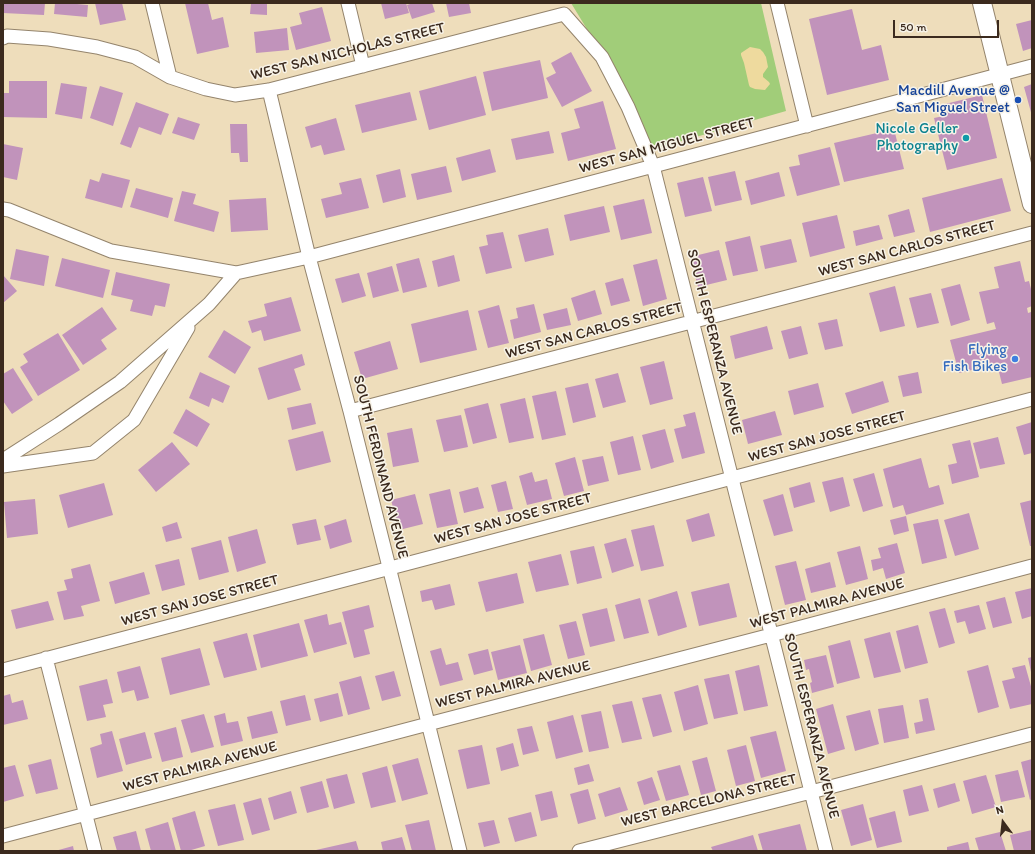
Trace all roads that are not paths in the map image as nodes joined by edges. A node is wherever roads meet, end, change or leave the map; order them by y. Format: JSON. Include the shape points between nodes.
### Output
{"nodes":[{"id":1,"x":152,"y":3,"type":"edge"},
{"id":2,"x":348,"y":3,"type":"edge"},
{"id":3,"x":777,"y":3,"type":"edge"},
{"id":4,"x":982,"y":3,"type":"edge"},
{"id":5,"x":564,"y":14,"type":"joint"},
{"id":6,"x":3,"y":38,"type":"edge"},
{"id":7,"x":363,"y":66,"type":"junction"},
{"id":8,"x":1032,"y":66,"type":"edge"},
{"id":9,"x":1000,"y":75,"type":"junction"},
{"id":10,"x":170,"y":77,"type":"junction"},
{"id":11,"x":269,"y":90,"type":"junction"},
{"id":12,"x":807,"y":126,"type":"junction"},
{"id":13,"x":653,"y":166,"type":"junction"},
{"id":14,"x":1032,"y":204,"type":"edge"},
{"id":15,"x":5,"y":212,"type":"edge"},
{"id":16,"x":1032,"y":233,"type":"edge"},
{"id":17,"x":309,"y":257,"type":"junction"},
{"id":18,"x":236,"y":273,"type":"junction"},
{"id":19,"x":194,"y":318,"type":"junction"},
{"id":20,"x":692,"y":322,"type":"junction"},
{"id":21,"x":1032,"y":399,"type":"edge"},
{"id":22,"x":350,"y":412,"type":"junction"},
{"id":23,"x":3,"y":460,"type":"edge"},
{"id":24,"x":3,"y":466,"type":"edge"},
{"id":25,"x":732,"y":478,"type":"junction"},
{"id":26,"x":1032,"y":566,"type":"edge"},
{"id":27,"x":389,"y":568,"type":"junction"},
{"id":28,"x":771,"y":635,"type":"junction"},
{"id":29,"x":46,"y":658,"type":"junction"},
{"id":30,"x":3,"y":670,"type":"edge"},
{"id":31,"x":428,"y":724,"type":"junction"},
{"id":32,"x":1032,"y":734,"type":"edge"},
{"id":33,"x":811,"y":792,"type":"junction"},
{"id":34,"x":86,"y":814,"type":"junction"},
{"id":35,"x":3,"y":836,"type":"edge"},
{"id":36,"x":95,"y":851,"type":"edge"},
{"id":37,"x":460,"y":851,"type":"edge"},
{"id":38,"x":579,"y":851,"type":"edge"},
{"id":39,"x":826,"y":851,"type":"edge"}],
"edges":[{"from":1,"to":10,"type":"street"},
{"from":2,"to":7,"type":"street"},
{"from":3,"to":12,"type":"street"},
{"from":4,"to":9,"type":"street"},
{"from":5,"to":7,"type":"street","name":"WEST SAN NICHOLAS STREET"},
{"from":5,"to":13,"type":"street","name":"SOUTH ESPERANZA AVENUE","via":[[602,57],[628,107]]},
{"from":6,"to":10,"type":"street","name":"WEST SAN NICHOLAS STREET","via":[[7,36],[49,39],[97,48],[135,57]]},
{"from":7,"to":11,"type":"street","name":"WEST SAN NICHOLAS STREET"},
{"from":8,"to":9,"type":"street","name":"WEST SAN MIGUEL STREET"},
{"from":9,"to":12,"type":"street","name":"WEST SAN MIGUEL STREET"},
{"from":9,"to":14,"type":"street"},
{"from":10,"to":11,"type":"street","name":"WEST SAN NICHOLAS STREET","via":[[235,95]]},
{"from":11,"to":17,"type":"street","name":"SOUTH FERDINAND AVENUE"},
{"from":12,"to":13,"type":"street","name":"WEST SAN MIGUEL STREET"},
{"from":13,"to":17,"type":"street","name":"WEST SAN MIGUEL STREET"},
{"from":13,"to":20,"type":"street","name":"SOUTH ESPERANZA AVENUE"},
{"from":15,"to":18,"type":"street","via":[[111,251]]},
{"from":16,"to":20,"type":"street","name":"WEST SAN CARLOS STREET"},
{"from":17,"to":18,"type":"street","name":"WEST SAN MIGUEL STREET"},
{"from":17,"to":22,"type":"street","name":"SOUTH FERDINAND AVENUE"},
{"from":18,"to":19,"type":"street"},
{"from":19,"to":23,"type":"street","via":[[120,382]]},
{"from":19,"to":24,"type":"street","via":[[134,420],[93,453]]},
{"from":20,"to":22,"type":"street","name":"WEST SAN CARLOS STREET"},
{"from":20,"to":25,"type":"street","name":"SOUTH ESPERANZA AVENUE"},
{"from":21,"to":25,"type":"street","name":"WEST SAN JOSE STREET"},
{"from":22,"to":27,"type":"street","name":"SOUTH FERDINAND AVENUE"},
{"from":25,"to":27,"type":"street","name":"WEST SAN JOSE STREET"},
{"from":25,"to":28,"type":"street","name":"SOUTH ESPERANZA AVENUE"},
{"from":26,"to":28,"type":"street","name":"WEST PALMIRA AVENUE"},
{"from":27,"to":29,"type":"street","name":"WEST SAN JOSE STREET"},
{"from":27,"to":31,"type":"street","name":"SOUTH FERDINAND AVENUE"},
{"from":28,"to":31,"type":"street","name":"WEST PALMIRA AVENUE"},
{"from":28,"to":33,"type":"street","name":"SOUTH ESPERANZA AVENUE"},
{"from":29,"to":30,"type":"street","name":"WEST SAN JOSE STREET"},
{"from":29,"to":34,"type":"street"},
{"from":31,"to":34,"type":"street","name":"WEST PALMIRA AVENUE"},
{"from":31,"to":37,"type":"street","name":"SOUTH FERDINAND AVENUE"},
{"from":32,"to":33,"type":"street","name":"WEST BARCELONA STREET"},
{"from":33,"to":38,"type":"street","name":"WEST BARCELONA STREET"},
{"from":33,"to":39,"type":"street","name":"SOUTH ESPERANZA AVENUE"},
{"from":34,"to":35,"type":"street","name":"WEST PALMIRA AVENUE"},
{"from":34,"to":36,"type":"street"}]}
